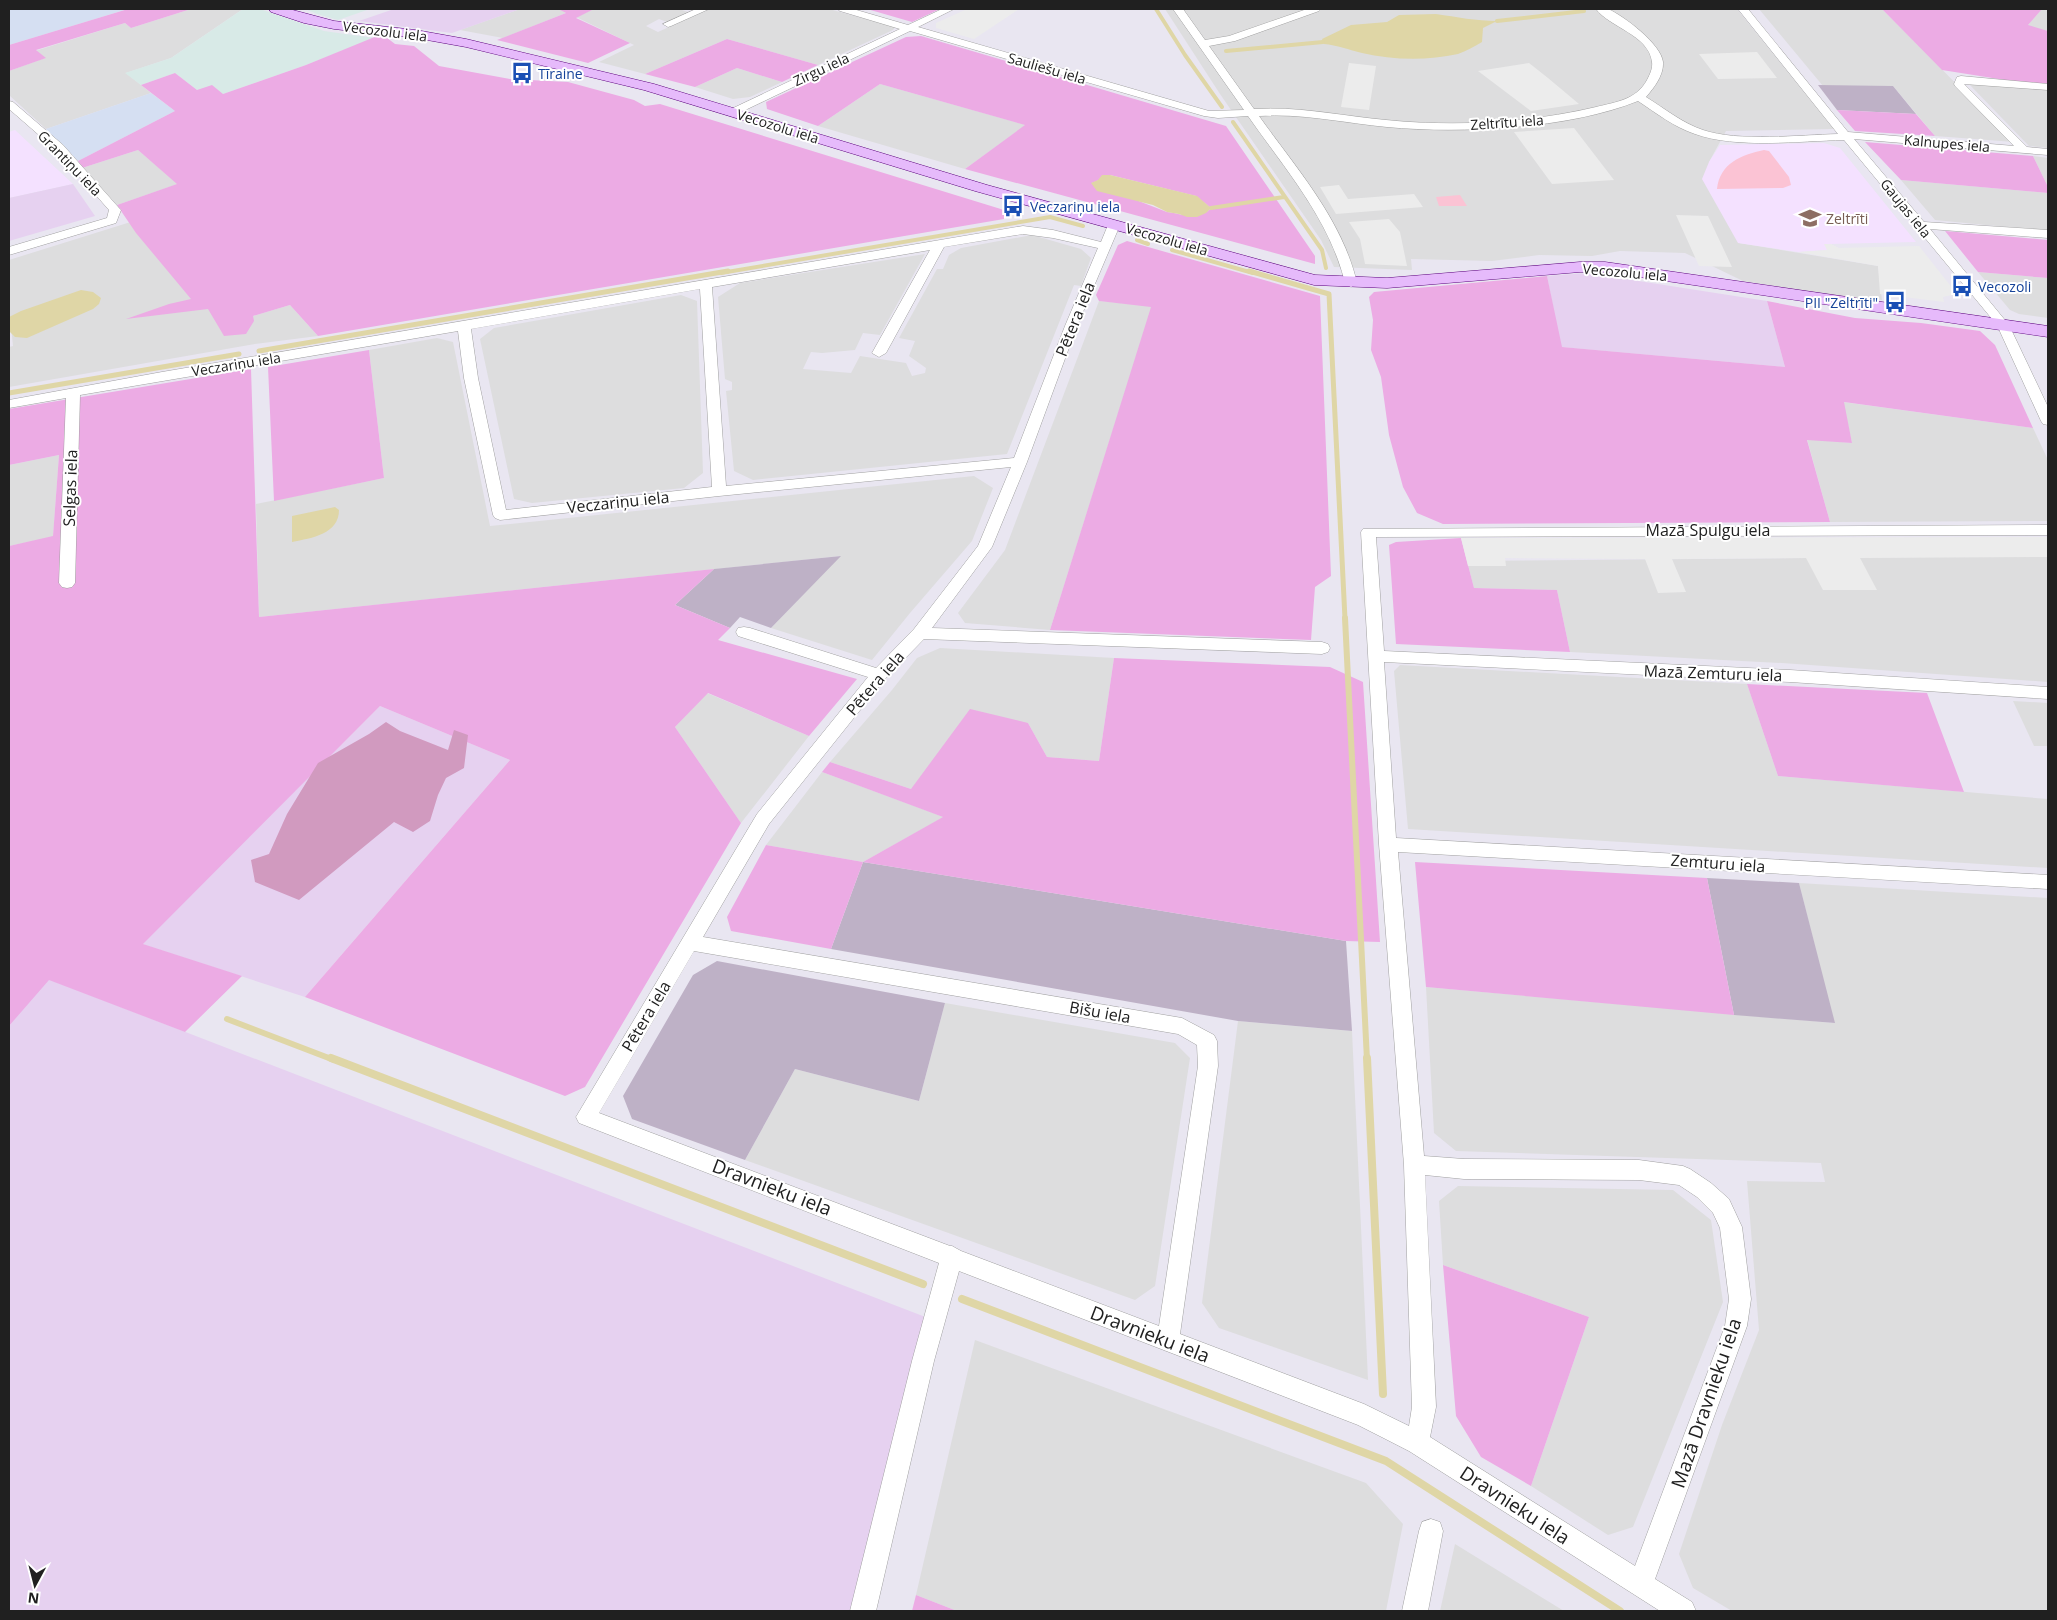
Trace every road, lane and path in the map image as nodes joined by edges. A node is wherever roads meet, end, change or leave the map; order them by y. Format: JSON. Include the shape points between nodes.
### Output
{"nodes":[{"id":1,"x":276,"y":9,"type":"edge"},
{"id":2,"x":704,"y":9,"type":"edge"},
{"id":3,"x":843,"y":9,"type":"edge"},
{"id":4,"x":949,"y":9,"type":"edge"},
{"id":5,"x":1178,"y":9,"type":"edge"},
{"id":6,"x":1311,"y":9,"type":"edge"},
{"id":7,"x":1601,"y":9,"type":"edge"},
{"id":8,"x":1743,"y":9,"type":"edge"},
{"id":9,"x":668,"y":24,"type":"dead end"},
{"id":10,"x":910,"y":27,"type":"junction"},
{"id":11,"x":1202,"y":44,"type":"junction"},
{"id":12,"x":2048,"y":87,"type":"edge"},
{"id":13,"x":1639,"y":97,"type":"junction"},
{"id":14,"x":9,"y":104,"type":"edge"},
{"id":15,"x":733,"y":112,"type":"junction"},
{"id":16,"x":1252,"y":113,"type":"junction"},
{"id":17,"x":24,"y":118,"type":"junction"},
{"id":18,"x":9,"y":122,"type":"edge"},
{"id":19,"x":1847,"y":136,"type":"junction"},
{"id":20,"x":2024,"y":150,"type":"junction"},
{"id":21,"x":2048,"y":152,"type":"edge"},
{"id":22,"x":1114,"y":225,"type":"junction"},
{"id":23,"x":1919,"y":225,"type":"junction"},
{"id":24,"x":2048,"y":234,"type":"edge"},
{"id":25,"x":939,"y":245,"type":"junction"},
{"id":26,"x":1104,"y":246,"type":"junction"},
{"id":27,"x":9,"y":251,"type":"edge"},
{"id":28,"x":1351,"y":283,"type":"junction"},
{"id":29,"x":706,"y":284,"type":"junction"},
{"id":30,"x":2003,"y":325,"type":"junction"},
{"id":31,"x":464,"y":326,"type":"junction"},
{"id":32,"x":2048,"y":332,"type":"edge"},
{"id":33,"x":879,"y":353,"type":"dead end"},
{"id":34,"x":73,"y":393,"type":"junction"},
{"id":35,"x":9,"y":404,"type":"edge"},
{"id":36,"x":2048,"y":421,"type":"edge"},
{"id":37,"x":1020,"y":462,"type":"junction"},
{"id":38,"x":719,"y":491,"type":"junction"},
{"id":39,"x":2048,"y":530,"type":"edge"},
{"id":40,"x":67,"y":583,"type":"dead end"},
{"id":41,"x":744,"y":632,"type":"dead end"},
{"id":42,"x":920,"y":633,"type":"junction"},
{"id":43,"x":1322,"y":648,"type":"dead end"},
{"id":44,"x":1377,"y":656,"type":"junction"},
{"id":45,"x":879,"y":675,"type":"junction"},
{"id":46,"x":2048,"y":693,"type":"edge"},
{"id":47,"x":1388,"y":844,"type":"junction"},
{"id":48,"x":2048,"y":882,"type":"edge"},
{"id":49,"x":690,"y":943,"type":"junction"},
{"id":50,"x":586,"y":1116,"type":"joint"},
{"id":51,"x":1414,"y":1164,"type":"junction"},
{"id":52,"x":952,"y":1256,"type":"junction"},
{"id":53,"x":1168,"y":1342,"type":"junction"},
{"id":54,"x":1417,"y":1443,"type":"junction"},
{"id":55,"x":1431,"y":1531,"type":"dead end"},
{"id":56,"x":1640,"y":1585,"type":"junction"},
{"id":57,"x":863,"y":1611,"type":"edge"},
{"id":58,"x":1415,"y":1611,"type":"edge"},
{"id":59,"x":1683,"y":1611,"type":"edge"}],
"edges":[{"from":1,"to":15,"type":"street","name":"Vecozolu iela","via":[[334,25],[416,34],[518,54],[649,86]]},
{"from":2,"to":9,"type":"street"},
{"from":3,"to":10,"type":"street","name":"Sauliešu iela"},
{"from":4,"to":10,"type":"street","name":"Zirgu iela"},
{"from":5,"to":11,"type":"street"},
{"from":6,"to":11,"type":"street","via":[[1231,39]]},
{"from":7,"to":13,"type":"street","via":[[1645,42],[1658,61],[1648,88]]},
{"from":8,"to":19,"type":"street","name":"Gaujas iela"},
{"from":10,"to":15,"type":"street","name":"Zirgu iela"},
{"from":10,"to":16,"type":"street","name":"Sauliešu iela","via":[[1192,110],[1221,116]]},
{"from":11,"to":16,"type":"street"},
{"from":12,"to":20,"type":"street","via":[[1961,79],[1959,84]]},
{"from":13,"to":16,"type":"street","name":"Zeltrītu iela","via":[[1562,117],[1493,125],[1400,125],[1282,112]]},
{"from":13,"to":19,"type":"street","name":"Kalnupes iela","via":[[1684,126],[1718,137]]},
{"from":14,"to":17,"type":"street","name":"Grantiņu iela"},
{"from":15,"to":22,"type":"street","name":"Vecozolu iela"},
{"from":16,"to":28,"type":"street","via":[[1335,234],[1345,256]]},
{"from":17,"to":18,"type":"street"},
{"from":17,"to":27,"type":"street","name":"Grantiņu iela","via":[[59,147],[115,210],[112,220]]},
{"from":19,"to":20,"type":"street","name":"Kalnupes iela"},
{"from":19,"to":23,"type":"street","name":"Gaujas iela"},
{"from":20,"to":21,"type":"street","name":"Kalnupes iela"},
{"from":22,"to":26,"type":"street","name":"Pētera iela"},
{"from":22,"to":28,"type":"street","name":"Vecozolu iela","via":[[1314,280]]},
{"from":23,"to":24,"type":"street"},
{"from":23,"to":30,"type":"street","name":"Gaujas iela"},
{"from":25,"to":26,"type":"street","name":"Veczariņu iela","via":[[1023,230]]},
{"from":25,"to":29,"type":"street","name":"Veczariņu iela"},
{"from":25,"to":33,"type":"street"},
{"from":26,"to":37,"type":"street","name":"Pētera iela"},
{"from":28,"to":30,"type":"street","name":"Vecozolu iela","via":[[1411,282],[1606,267]]},
{"from":29,"to":31,"type":"street","name":"Veczariņu iela"},
{"from":29,"to":38,"type":"street"},
{"from":30,"to":32,"type":"street","name":"Vecozolu iela"},
{"from":30,"to":36,"type":"street","name":"Gaujas iela"},
{"from":31,"to":34,"type":"street","name":"Veczariņu iela"},
{"from":31,"to":38,"type":"street","name":"Veczariņu iela","via":[[471,378],[500,515]]},
{"from":34,"to":35,"type":"street","name":"Veczariņu iela"},
{"from":34,"to":40,"type":"street","name":"Selgas iela"},
{"from":37,"to":38,"type":"street","name":"Veczariņu iela"},
{"from":37,"to":42,"type":"street","name":"Pētera iela","via":[[985,547]]},
{"from":39,"to":44,"type":"street","name":"Mazā Spulgu iela","via":[[1368,532]]},
{"from":41,"to":45,"type":"street"},
{"from":42,"to":43,"type":"street"},
{"from":42,"to":45,"type":"street","name":"Pētera iela"},
{"from":44,"to":46,"type":"street","name":"Mazā Zemturu iela","via":[[1790,676]]},
{"from":44,"to":47,"type":"street"},
{"from":45,"to":49,"type":"street","name":"Pētera iela","via":[[763,819]]},
{"from":47,"to":48,"type":"street","name":"Zemturu iela"},
{"from":47,"to":51,"type":"street"},
{"from":49,"to":50,"type":"street","name":"Pētera iela"},
{"from":49,"to":53,"type":"street","name":"Bišu iela","via":[[1182,1026],[1206,1041],[1208,1066]]},
{"from":50,"to":52,"type":"street","name":"Dravnieku iela"},
{"from":51,"to":54,"type":"street","via":[[1424,1407]]},
{"from":51,"to":56,"type":"street","name":"Mazā Dravnieku iela","via":[[1464,1169],[1639,1170],[1683,1176],[1721,1206],[1731,1227],[1740,1299],[1736,1326]]},
{"from":52,"to":53,"type":"street","name":"Dravnieku iela"},
{"from":52,"to":57,"type":"street"},
{"from":53,"to":54,"type":"street","name":"Dravnieku iela","via":[[1364,1416]]},
{"from":54,"to":56,"type":"street","name":"Dravnieku iela"},
{"from":55,"to":58,"type":"street"},
{"from":56,"to":59,"type":"street","name":"Dravnieku iela"}]}
